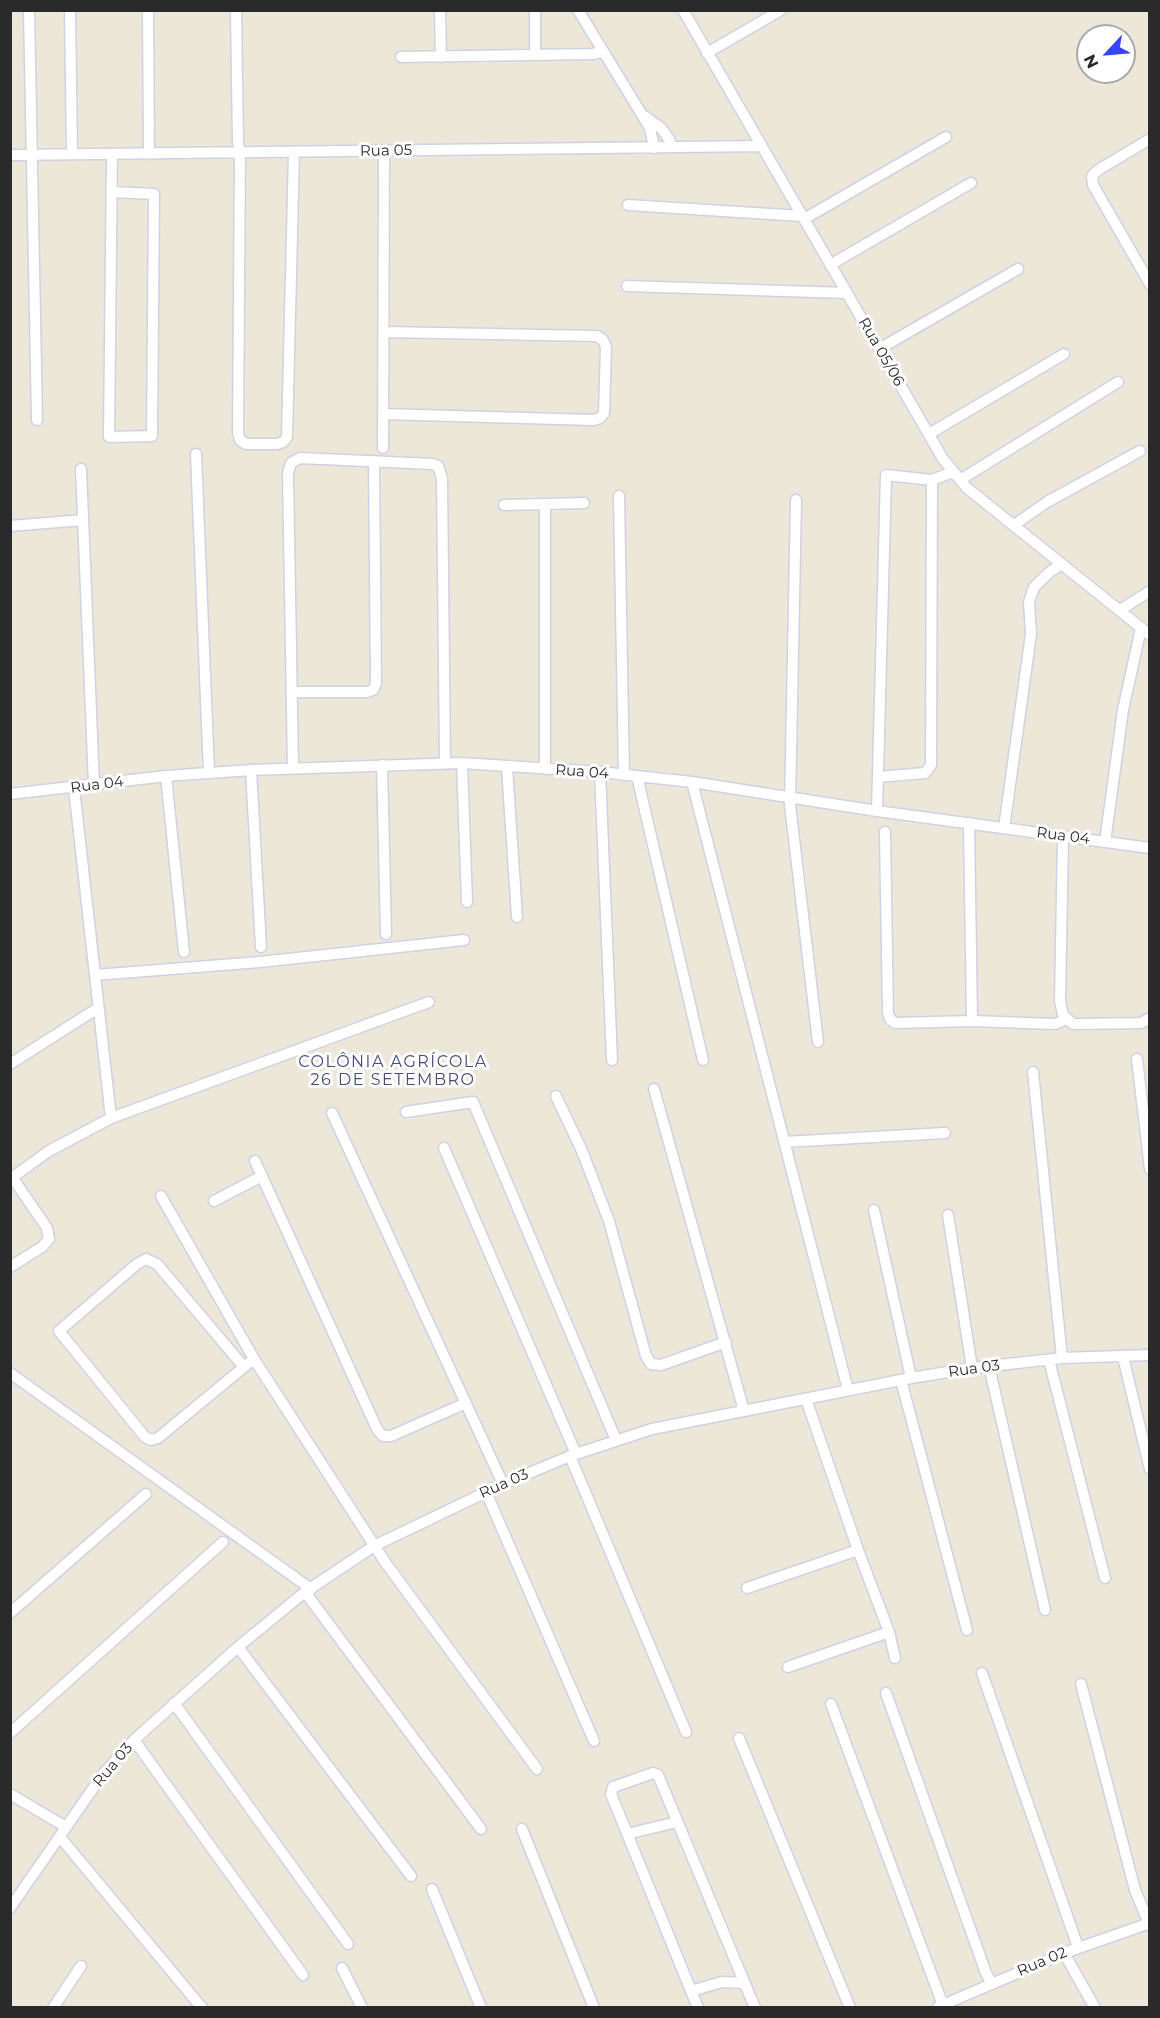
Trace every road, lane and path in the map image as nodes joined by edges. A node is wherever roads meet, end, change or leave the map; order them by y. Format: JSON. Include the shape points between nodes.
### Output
{"nodes":[{"id":1,"x":29,"y":10,"type":"edge"},
{"id":2,"x":70,"y":10,"type":"edge"},
{"id":3,"x":148,"y":10,"type":"edge"},
{"id":4,"x":236,"y":10,"type":"edge"},
{"id":5,"x":440,"y":10,"type":"edge"},
{"id":6,"x":535,"y":10,"type":"edge"},
{"id":7,"x":578,"y":10,"type":"edge"},
{"id":8,"x":682,"y":10,"type":"edge"},
{"id":9,"x":781,"y":10,"type":"edge"},
{"id":10,"x":603,"y":52,"type":"junction"},
{"id":11,"x":707,"y":53,"type":"junction"},
{"id":12,"x":535,"y":55,"type":"junction"},
{"id":13,"x":401,"y":57,"type":"dead end"},
{"id":14,"x":441,"y":57,"type":"junction"},
{"id":15,"x":642,"y":114,"type":"junction"},
{"id":16,"x":946,"y":137,"type":"dead end"},
{"id":17,"x":1149,"y":139,"type":"edge"},
{"id":18,"x":672,"y":147,"type":"junction"},
{"id":19,"x":761,"y":147,"type":"junction"},
{"id":20,"x":654,"y":148,"type":"junction"},
{"id":21,"x":384,"y":151,"type":"junction"},
{"id":22,"x":294,"y":152,"type":"junction"},
{"id":23,"x":240,"y":153,"type":"junction"},
{"id":24,"x":72,"y":154,"type":"junction"},
{"id":25,"x":112,"y":154,"type":"junction"},
{"id":26,"x":149,"y":154,"type":"junction"},
{"id":27,"x":10,"y":155,"type":"edge"},
{"id":28,"x":32,"y":155,"type":"junction"},
{"id":29,"x":971,"y":183,"type":"dead end"},
{"id":30,"x":112,"y":192,"type":"junction"},
{"id":31,"x":628,"y":205,"type":"dead end"},
{"id":32,"x":803,"y":218,"type":"junction"},
{"id":33,"x":830,"y":265,"type":"junction"},
{"id":34,"x":1018,"y":269,"type":"dead end"},
{"id":35,"x":1149,"y":284,"type":"edge"},
{"id":36,"x":627,"y":286,"type":"dead end"},
{"id":37,"x":847,"y":293,"type":"junction"},
{"id":38,"x":384,"y":332,"type":"junction"},
{"id":39,"x":879,"y":349,"type":"junction"},
{"id":40,"x":1064,"y":354,"type":"dead end"},
{"id":41,"x":1118,"y":382,"type":"dead end"},
{"id":42,"x":383,"y":414,"type":"junction"},
{"id":43,"x":37,"y":420,"type":"dead end"},
{"id":44,"x":929,"y":434,"type":"junction"},
{"id":45,"x":383,"y":448,"type":"dead end"},
{"id":46,"x":1140,"y":451,"type":"dead end"},
{"id":47,"x":196,"y":454,"type":"dead end"},
{"id":48,"x":374,"y":461,"type":"junction"},
{"id":49,"x":81,"y":469,"type":"dead end"},
{"id":50,"x":956,"y":476,"type":"junction"},
{"id":51,"x":932,"y":480,"type":"junction"},
{"id":52,"x":619,"y":496,"type":"dead end"},
{"id":53,"x":796,"y":500,"type":"dead end"},
{"id":54,"x":584,"y":503,"type":"dead end"},
{"id":55,"x":504,"y":505,"type":"dead end"},
{"id":56,"x":544,"y":505,"type":"junction"},
{"id":57,"x":83,"y":520,"type":"junction"},
{"id":58,"x":10,"y":525,"type":"edge"},
{"id":59,"x":1014,"y":525,"type":"junction"},
{"id":60,"x":1062,"y":564,"type":"junction"},
{"id":61,"x":1149,"y":591,"type":"edge"},
{"id":62,"x":1120,"y":610,"type":"junction"},
{"id":63,"x":1145,"y":632,"type":"edge"},
{"id":64,"x":292,"y":692,"type":"junction"},
{"id":65,"x":445,"y":763,"type":"junction"},
{"id":66,"x":462,"y":763,"type":"junction"},
{"id":67,"x":382,"y":765,"type":"junction"},
{"id":68,"x":507,"y":767,"type":"junction"},
{"id":69,"x":293,"y":768,"type":"junction"},
{"id":70,"x":545,"y":769,"type":"junction"},
{"id":71,"x":251,"y":770,"type":"junction"},
{"id":72,"x":600,"y":772,"type":"junction"},
{"id":73,"x":209,"y":773,"type":"junction"},
{"id":74,"x":624,"y":775,"type":"junction"},
{"id":75,"x":166,"y":776,"type":"junction"},
{"id":76,"x":637,"y":776,"type":"junction"},
{"id":77,"x":878,"y":777,"type":"junction"},
{"id":78,"x":692,"y":782,"type":"junction"},
{"id":79,"x":93,"y":785,"type":"junction"},
{"id":80,"x":74,"y":788,"type":"junction"},
{"id":81,"x":10,"y":794,"type":"edge"},
{"id":82,"x":790,"y":797,"type":"junction"},
{"id":83,"x":877,"y":811,"type":"junction"},
{"id":84,"x":969,"y":823,"type":"junction"},
{"id":85,"x":1004,"y":828,"type":"junction"},
{"id":86,"x":885,"y":832,"type":"dead end"},
{"id":87,"x":1063,"y":837,"type":"junction"},
{"id":88,"x":1106,"y":842,"type":"junction"},
{"id":89,"x":1149,"y":848,"type":"edge"},
{"id":90,"x":467,"y":902,"type":"dead end"},
{"id":91,"x":517,"y":917,"type":"dead end"},
{"id":92,"x":386,"y":934,"type":"dead end"},
{"id":93,"x":464,"y":940,"type":"dead end"},
{"id":94,"x":261,"y":947,"type":"dead end"},
{"id":95,"x":183,"y":952,"type":"dead end"},
{"id":96,"x":95,"y":975,"type":"junction"},
{"id":97,"x":429,"y":1002,"type":"dead end"},
{"id":98,"x":98,"y":1008,"type":"junction"},
{"id":99,"x":1149,"y":1018,"type":"edge"},
{"id":100,"x":1067,"y":1019,"type":"junction"},
{"id":101,"x":972,"y":1021,"type":"junction"},
{"id":102,"x":818,"y":1042,"type":"dead end"},
{"id":103,"x":12,"y":1058,"type":"edge"},
{"id":104,"x":1137,"y":1059,"type":"dead end"},
{"id":105,"x":612,"y":1060,"type":"dead end"},
{"id":106,"x":704,"y":1060,"type":"dead end"},
{"id":107,"x":1033,"y":1072,"type":"dead end"},
{"id":108,"x":654,"y":1089,"type":"dead end"},
{"id":109,"x":555,"y":1096,"type":"dead end"},
{"id":110,"x":406,"y":1112,"type":"dead end"},
{"id":111,"x":332,"y":1113,"type":"dead end"},
{"id":112,"x":111,"y":1118,"type":"junction"},
{"id":113,"x":945,"y":1133,"type":"dead end"},
{"id":114,"x":784,"y":1142,"type":"junction"},
{"id":115,"x":444,"y":1148,"type":"dead end"},
{"id":116,"x":255,"y":1161,"type":"dead end"},
{"id":117,"x":1149,"y":1169,"type":"edge"},
{"id":118,"x":262,"y":1176,"type":"junction"},
{"id":119,"x":11,"y":1178,"type":"edge"},
{"id":120,"x":161,"y":1196,"type":"dead end"},
{"id":121,"x":214,"y":1201,"type":"dead end"},
{"id":122,"x":874,"y":1210,"type":"dead end"},
{"id":123,"x":948,"y":1215,"type":"dead end"},
{"id":124,"x":10,"y":1267,"type":"edge"},
{"id":125,"x":726,"y":1342,"type":"junction"},
{"id":126,"x":1149,"y":1355,"type":"edge"},
{"id":127,"x":1123,"y":1357,"type":"junction"},
{"id":128,"x":1062,"y":1358,"type":"junction"},
{"id":129,"x":254,"y":1359,"type":"junction"},
{"id":130,"x":1049,"y":1360,"type":"junction"},
{"id":131,"x":989,"y":1366,"type":"junction"},
{"id":132,"x":244,"y":1367,"type":"junction"},
{"id":133,"x":972,"y":1368,"type":"junction"},
{"id":134,"x":10,"y":1373,"type":"edge"},
{"id":135,"x":906,"y":1379,"type":"junction"},
{"id":136,"x":848,"y":1390,"type":"junction"},
{"id":137,"x":806,"y":1399,"type":"junction"},
{"id":138,"x":466,"y":1403,"type":"junction"},
{"id":139,"x":744,"y":1411,"type":"junction"},
{"id":140,"x":616,"y":1440,"type":"junction"},
{"id":141,"x":573,"y":1455,"type":"junction"},
{"id":142,"x":1149,"y":1469,"type":"edge"},
{"id":143,"x":503,"y":1484,"type":"junction"},
{"id":144,"x":486,"y":1492,"type":"junction"},
{"id":145,"x":146,"y":1494,"type":"dead end"},
{"id":146,"x":223,"y":1542,"type":"dead end"},
{"id":147,"x":374,"y":1546,"type":"junction"},
{"id":148,"x":858,"y":1550,"type":"junction"},
{"id":149,"x":1105,"y":1578,"type":"dead end"},
{"id":150,"x":747,"y":1588,"type":"dead end"},
{"id":151,"x":308,"y":1590,"type":"junction"},
{"id":152,"x":1045,"y":1610,"type":"dead end"},
{"id":153,"x":10,"y":1613,"type":"edge"},
{"id":154,"x":967,"y":1630,"type":"dead end"},
{"id":155,"x":889,"y":1632,"type":"junction"},
{"id":156,"x":238,"y":1647,"type":"junction"},
{"id":157,"x":895,"y":1658,"type":"dead end"},
{"id":158,"x":788,"y":1667,"type":"dead end"},
{"id":159,"x":982,"y":1673,"type":"dead end"},
{"id":160,"x":1081,"y":1684,"type":"dead end"},
{"id":161,"x":886,"y":1693,"type":"dead end"},
{"id":162,"x":174,"y":1703,"type":"junction"},
{"id":163,"x":831,"y":1704,"type":"dead end"},
{"id":164,"x":686,"y":1732,"type":"dead end"},
{"id":165,"x":10,"y":1733,"type":"edge"},
{"id":166,"x":739,"y":1738,"type":"dead end"},
{"id":167,"x":134,"y":1740,"type":"junction"},
{"id":168,"x":594,"y":1741,"type":"dead end"},
{"id":169,"x":537,"y":1769,"type":"dead end"},
{"id":170,"x":10,"y":1794,"type":"edge"},
{"id":171,"x":677,"y":1822,"type":"junction"},
{"id":172,"x":481,"y":1829,"type":"dead end"},
{"id":173,"x":522,"y":1829,"type":"dead end"},
{"id":174,"x":63,"y":1832,"type":"junction"},
{"id":175,"x":627,"y":1834,"type":"junction"},
{"id":176,"x":411,"y":1876,"type":"dead end"},
{"id":177,"x":432,"y":1889,"type":"dead end"},
{"id":178,"x":10,"y":1908,"type":"edge"},
{"id":179,"x":1149,"y":1924,"type":"edge"},
{"id":180,"x":348,"y":1944,"type":"dead end"},
{"id":181,"x":1078,"y":1947,"type":"junction"},
{"id":182,"x":1064,"y":1953,"type":"junction"},
{"id":183,"x":81,"y":1966,"type":"dead end"},
{"id":184,"x":342,"y":1968,"type":"dead end"},
{"id":185,"x":303,"y":1974,"type":"dead end"},
{"id":186,"x":745,"y":1983,"type":"junction"},
{"id":187,"x":992,"y":1984,"type":"junction"},
{"id":188,"x":691,"y":1992,"type":"junction"},
{"id":189,"x":53,"y":2007,"type":"edge"},
{"id":190,"x":202,"y":2007,"type":"edge"},
{"id":191,"x":362,"y":2007,"type":"edge"},
{"id":192,"x":481,"y":2007,"type":"edge"},
{"id":193,"x":594,"y":2007,"type":"edge"},
{"id":194,"x":698,"y":2007,"type":"edge"},
{"id":195,"x":755,"y":2007,"type":"edge"},
{"id":196,"x":850,"y":2007,"type":"edge"},
{"id":197,"x":941,"y":2007,"type":"edge"},
{"id":198,"x":1095,"y":2007,"type":"edge"}],
"edges":[{"from":1,"to":28,"type":"street"},
{"from":2,"to":24,"type":"street"},
{"from":3,"to":26,"type":"street"},
{"from":4,"to":23,"type":"street"},
{"from":5,"to":14,"type":"street"},
{"from":6,"to":12,"type":"street"},
{"from":7,"to":10,"type":"street"},
{"from":8,"to":11,"type":"street","name":"Rua 05/06"},
{"from":9,"to":11,"type":"street"},
{"from":10,"to":12,"type":"street"},
{"from":10,"to":15,"type":"street"},
{"from":11,"to":19,"type":"street","name":"Rua 05/06"},
{"from":12,"to":14,"type":"street"},
{"from":13,"to":14,"type":"street"},
{"from":15,"to":18,"type":"street","via":[[661,128]]},
{"from":15,"to":20,"type":"street"},
{"from":16,"to":32,"type":"street"},
{"from":17,"to":35,"type":"street","via":[[1092,176],[1093,185]]},
{"from":18,"to":19,"type":"street","name":"Rua 05"},
{"from":18,"to":20,"type":"street","name":"Rua 05"},
{"from":19,"to":32,"type":"street","name":"Rua 05/06"},
{"from":20,"to":21,"type":"street","name":"Rua 05"},
{"from":21,"to":22,"type":"street","name":"Rua 05"},
{"from":21,"to":38,"type":"street"},
{"from":22,"to":23,"type":"street","name":"Rua 05"},
{"from":22,"to":23,"type":"street","via":[[287,436],[277,444],[246,444],[238,433]]},
{"from":23,"to":26,"type":"street","name":"Rua 05"},
{"from":24,"to":25,"type":"street","name":"Rua 05"},
{"from":24,"to":28,"type":"street","name":"Rua 05"},
{"from":25,"to":26,"type":"street","name":"Rua 05"},
{"from":25,"to":30,"type":"street"},
{"from":27,"to":28,"type":"street","name":"Rua 05"},
{"from":28,"to":43,"type":"street"},
{"from":29,"to":33,"type":"street"},
{"from":30,"to":30,"type":"street","via":[[110,437],[152,436],[154,194]]},
{"from":31,"to":32,"type":"street"},
{"from":32,"to":33,"type":"street","name":"Rua 05/06"},
{"from":33,"to":37,"type":"street","name":"Rua 05/06"},
{"from":34,"to":39,"type":"street"},
{"from":36,"to":37,"type":"street"},
{"from":37,"to":39,"type":"street","name":"Rua 05/06"},
{"from":38,"to":42,"type":"street"},
{"from":38,"to":42,"type":"street","via":[[597,336],[606,347],[604,413],[594,420]]},
{"from":39,"to":44,"type":"street","name":"Rua 05/06"},
{"from":40,"to":44,"type":"street"},
{"from":41,"to":50,"type":"street"},
{"from":42,"to":45,"type":"street"},
{"from":44,"to":50,"type":"street","name":"Rua 05/06"},
{"from":46,"to":59,"type":"street","via":[[1047,502]]},
{"from":47,"to":73,"type":"street"},
{"from":48,"to":64,"type":"street","via":[[376,683],[367,692]]},
{"from":48,"to":64,"type":"street","via":[[300,458],[291,462],[288,473]]},
{"from":48,"to":65,"type":"street","via":[[434,464],[442,478]]},
{"from":49,"to":57,"type":"street"},
{"from":50,"to":51,"type":"street"},
{"from":50,"to":59,"type":"street","name":"Rua 05/06"},
{"from":51,"to":77,"type":"street","via":[[931,765],[924,773]]},
{"from":51,"to":77,"type":"street","via":[[886,475]]},
{"from":52,"to":74,"type":"street"},
{"from":53,"to":82,"type":"street"},
{"from":54,"to":56,"type":"street"},
{"from":55,"to":56,"type":"street"},
{"from":56,"to":70,"type":"street"},
{"from":57,"to":58,"type":"street"},
{"from":57,"to":79,"type":"street"},
{"from":59,"to":60,"type":"street","name":"Rua 05/06"},
{"from":60,"to":62,"type":"street","name":"Rua 05/06"},
{"from":60,"to":85,"type":"street","via":[[1034,587],[1029,602],[1031,634]]},
{"from":61,"to":62,"type":"street"},
{"from":62,"to":63,"type":"street","name":"Rua 05/06"},
{"from":63,"to":88,"type":"street","via":[[1123,710]]},
{"from":64,"to":69,"type":"street"},
{"from":65,"to":66,"type":"street","name":"Rua 04"},
{"from":65,"to":67,"type":"street","name":"Rua 04"},
{"from":66,"to":68,"type":"street","name":"Rua 04"},
{"from":66,"to":90,"type":"street"},
{"from":67,"to":69,"type":"street","name":"Rua 04"},
{"from":67,"to":92,"type":"street"},
{"from":68,"to":70,"type":"street","name":"Rua 04"},
{"from":68,"to":91,"type":"street"},
{"from":69,"to":71,"type":"street","name":"Rua 04"},
{"from":70,"to":72,"type":"street","name":"Rua 04"},
{"from":71,"to":73,"type":"street","name":"Rua 04"},
{"from":71,"to":94,"type":"street"},
{"from":72,"to":74,"type":"street","name":"Rua 04"},
{"from":72,"to":105,"type":"street"},
{"from":73,"to":75,"type":"street","name":"Rua 04"},
{"from":74,"to":76,"type":"street","name":"Rua 04"},
{"from":75,"to":79,"type":"street","name":"Rua 04"},
{"from":75,"to":95,"type":"street"},
{"from":76,"to":78,"type":"street","name":"Rua 04"},
{"from":76,"to":106,"type":"street"},
{"from":77,"to":83,"type":"street"},
{"from":78,"to":82,"type":"street","name":"Rua 04"},
{"from":78,"to":114,"type":"street"},
{"from":79,"to":80,"type":"street","name":"Rua 04"},
{"from":80,"to":81,"type":"street","name":"Rua 04"},
{"from":80,"to":96,"type":"street"},
{"from":82,"to":83,"type":"street","name":"Rua 04"},
{"from":82,"to":102,"type":"street"},
{"from":83,"to":84,"type":"street","name":"Rua 04"},
{"from":84,"to":85,"type":"street","name":"Rua 04"},
{"from":84,"to":101,"type":"street"},
{"from":85,"to":87,"type":"street","name":"Rua 04"},
{"from":86,"to":101,"type":"street","via":[[888,1013],[895,1023]]},
{"from":87,"to":88,"type":"street","name":"Rua 04"},
{"from":87,"to":100,"type":"street","via":[[1060,1001]]},
{"from":88,"to":89,"type":"street","name":"Rua 04"},
{"from":93,"to":96,"type":"street"},
{"from":96,"to":98,"type":"street"},
{"from":97,"to":112,"type":"street"},
{"from":98,"to":103,"type":"street"},
{"from":98,"to":112,"type":"street"},
{"from":99,"to":100,"type":"street","via":[[1141,1023],[1073,1023]]},
{"from":100,"to":101,"type":"street","via":[[1055,1024]]},
{"from":104,"to":117,"type":"street"},
{"from":107,"to":128,"type":"street"},
{"from":108,"to":125,"type":"street"},
{"from":109,"to":125,"type":"street","via":[[609,1221],[651,1364],[661,1365]]},
{"from":110,"to":140,"type":"street","via":[[473,1102]]},
{"from":111,"to":138,"type":"street"},
{"from":112,"to":119,"type":"street","via":[[49,1151]]},
{"from":113,"to":114,"type":"street"},
{"from":114,"to":136,"type":"street"},
{"from":115,"to":141,"type":"street"},
{"from":116,"to":118,"type":"street"},
{"from":118,"to":121,"type":"street"},
{"from":118,"to":138,"type":"street","via":[[383,1436]]},
{"from":119,"to":124,"type":"street","via":[[47,1228],[49,1239]]},
{"from":120,"to":129,"type":"street"},
{"from":122,"to":135,"type":"street"},
{"from":123,"to":133,"type":"street"},
{"from":125,"to":139,"type":"street"},
{"from":126,"to":127,"type":"street","name":"Rua 03"},
{"from":127,"to":128,"type":"street","name":"Rua 03"},
{"from":127,"to":142,"type":"street"},
{"from":128,"to":130,"type":"street","name":"Rua 03"},
{"from":129,"to":132,"type":"street"},
{"from":129,"to":147,"type":"street"},
{"from":130,"to":131,"type":"street","name":"Rua 03"},
{"from":130,"to":149,"type":"street"},
{"from":131,"to":133,"type":"street","name":"Rua 03"},
{"from":131,"to":152,"type":"street"},
{"from":132,"to":132,"type":"street","via":[[151,1440],[59,1331],[146,1259],[157,1264]]},
{"from":133,"to":135,"type":"street","name":"Rua 03"},
{"from":134,"to":151,"type":"street"},
{"from":135,"to":136,"type":"street","name":"Rua 03"},
{"from":135,"to":154,"type":"street"},
{"from":136,"to":137,"type":"street","name":"Rua 03"},
{"from":137,"to":139,"type":"street","name":"Rua 03"},
{"from":137,"to":148,"type":"street"},
{"from":138,"to":143,"type":"street"},
{"from":139,"to":140,"type":"street","name":"Rua 03","via":[[652,1428]]},
{"from":140,"to":141,"type":"street","name":"Rua 03"},
{"from":141,"to":143,"type":"street","name":"Rua 03"},
{"from":141,"to":164,"type":"street"},
{"from":143,"to":144,"type":"street","name":"Rua 03"},
{"from":144,"to":147,"type":"street","name":"Rua 03"},
{"from":144,"to":168,"type":"street"},
{"from":145,"to":153,"type":"street"},
{"from":146,"to":165,"type":"street"},
{"from":147,"to":151,"type":"street","name":"Rua 03"},
{"from":147,"to":169,"type":"street"},
{"from":148,"to":150,"type":"street"},
{"from":148,"to":155,"type":"street"},
{"from":151,"to":156,"type":"street","name":"Rua 03"},
{"from":151,"to":172,"type":"street"},
{"from":155,"to":157,"type":"street"},
{"from":155,"to":158,"type":"street"},
{"from":156,"to":162,"type":"street","name":"Rua 03"},
{"from":156,"to":176,"type":"street"},
{"from":159,"to":181,"type":"street"},
{"from":160,"to":179,"type":"street","via":[[1135,1890]]},
{"from":161,"to":187,"type":"street"},
{"from":162,"to":167,"type":"street","name":"Rua 03"},
{"from":162,"to":180,"type":"street"},
{"from":163,"to":197,"type":"street"},
{"from":166,"to":196,"type":"street"},
{"from":167,"to":174,"type":"street","name":"Rua 03","via":[[103,1774]]},
{"from":167,"to":185,"type":"street"},
{"from":170,"to":174,"type":"street"},
{"from":171,"to":175,"type":"street"},
{"from":171,"to":175,"type":"street","via":[[658,1775],[653,1773],[613,1787],[611,1794]]},
{"from":171,"to":186,"type":"street"},
{"from":173,"to":193,"type":"street"},
{"from":174,"to":178,"type":"street","name":"Rua 03"},
{"from":174,"to":190,"type":"street"},
{"from":175,"to":188,"type":"street"},
{"from":177,"to":192,"type":"street"},
{"from":179,"to":181,"type":"street","name":"Rua 02"},
{"from":181,"to":182,"type":"street","name":"Rua 02"},
{"from":182,"to":187,"type":"street","name":"Rua 02"},
{"from":182,"to":198,"type":"street"},
{"from":183,"to":189,"type":"street"},
{"from":184,"to":191,"type":"street"},
{"from":186,"to":188,"type":"street","via":[[722,1982]]},
{"from":186,"to":195,"type":"street"},
{"from":187,"to":197,"type":"street","name":"Rua 02"},
{"from":188,"to":194,"type":"street"}]}
